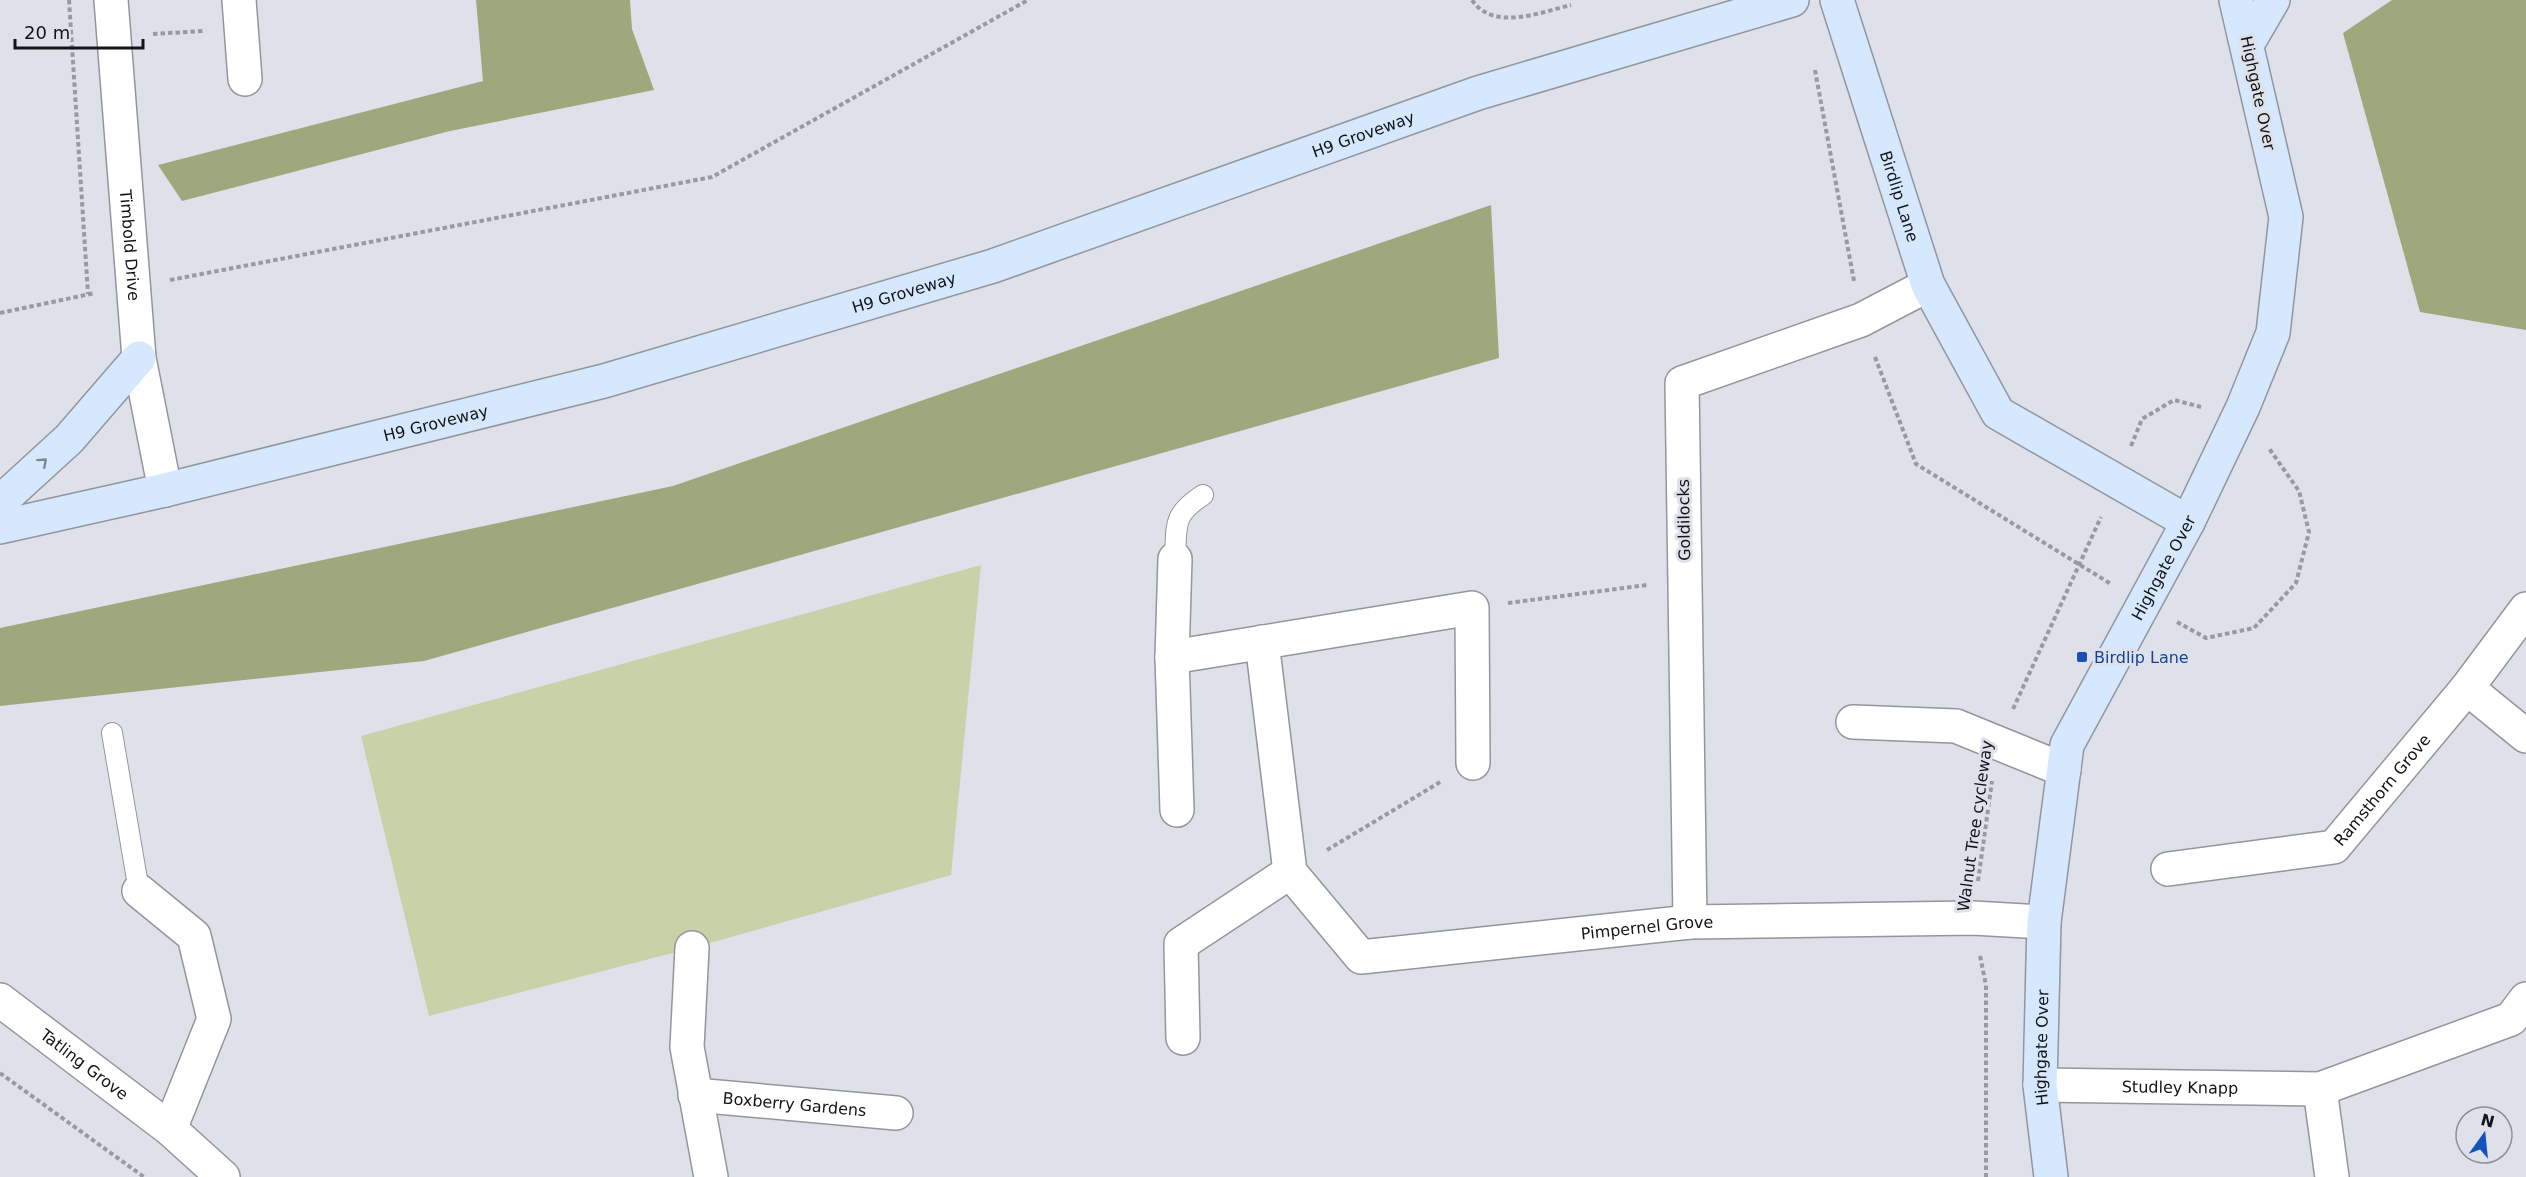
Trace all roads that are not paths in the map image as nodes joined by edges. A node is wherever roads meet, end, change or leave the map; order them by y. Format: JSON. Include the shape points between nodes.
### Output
{"nodes":[{"id":1,"x":111,"y":0,"type":"edge"},
{"id":2,"x":1792,"y":0,"type":"edge"},
{"id":3,"x":1837,"y":0,"type":"edge"},
{"id":4,"x":2236,"y":0,"type":"edge"},
{"id":5,"x":2273,"y":0,"type":"edge"},
{"id":6,"x":240,"y":14,"type":"edge"},
{"id":7,"x":2248,"y":43,"type":"junction"},
{"id":8,"x":245,"y":79,"type":"dead end"},
{"id":9,"x":1928,"y":285,"type":"junction"},
{"id":10,"x":139,"y":358,"type":"junction"},
{"id":11,"x":165,"y":490,"type":"junction"},
{"id":12,"x":1203,"y":495,"type":"dead end"},
{"id":13,"x":0,"y":502,"type":"edge"},
{"id":14,"x":2188,"y":522,"type":"junction"},
{"id":15,"x":0,"y":527,"type":"edge"},
{"id":16,"x":1175,"y":559,"type":"joint"},
{"id":17,"x":2526,"y":609,"type":"edge"},
{"id":18,"x":1262,"y":642,"type":"junction"},
{"id":19,"x":1172,"y":657,"type":"junction"},
{"id":20,"x":2467,"y":688,"type":"junction"},
{"id":21,"x":1853,"y":723,"type":"dead end"},
{"id":22,"x":112,"y":733,"type":"dead end"},
{"id":23,"x":2526,"y":736,"type":"edge"},
{"id":24,"x":1473,"y":763,"type":"road end"},
{"id":25,"x":2064,"y":770,"type":"junction"},
{"id":26,"x":1177,"y":810,"type":"dead end"},
{"id":27,"x":2168,"y":869,"type":"dead end"},
{"id":28,"x":1290,"y":872,"type":"junction"},
{"id":29,"x":140,"y":891,"type":"joint"},
{"id":30,"x":1690,"y":922,"type":"junction"},
{"id":31,"x":2044,"y":922,"type":"junction"},
{"id":32,"x":692,"y":948,"type":"dead end"},
{"id":33,"x":0,"y":1000,"type":"edge"},
{"id":34,"x":2521,"y":1019,"type":"edge"},
{"id":35,"x":1183,"y":1038,"type":"dead end"},
{"id":36,"x":2040,"y":1085,"type":"junction"},
{"id":37,"x":2320,"y":1089,"type":"junction"},
{"id":38,"x":695,"y":1095,"type":"junction"},
{"id":39,"x":896,"y":1113,"type":"dead end"},
{"id":40,"x":170,"y":1129,"type":"junction"},
{"id":41,"x":223,"y":1177,"type":"edge"},
{"id":42,"x":711,"y":1177,"type":"edge"},
{"id":43,"x":2051,"y":1177,"type":"edge"},
{"id":44,"x":2332,"y":1177,"type":"edge"}],
"edges":[{"from":1,"to":10,"type":"street","name":"Timbold Drive"},
{"from":2,"to":11,"type":"street","name":"H9 Groveway","via":[[1478,93],[993,266],[604,381]]},
{"from":3,"to":9,"type":"street","name":"Birdlip Lane"},
{"from":4,"to":7,"type":"street","name":"Highgate Over"},
{"from":5,"to":7,"type":"street"},
{"from":6,"to":8,"type":"street"},
{"from":7,"to":14,"type":"street","name":"Highgate Over","via":[[2286,217],[2273,333]]},
{"from":9,"to":14,"type":"street","name":"Birdlip Lane","via":[[1998,413]]},
{"from":9,"to":30,"type":"street","name":"Goldilocks","via":[[1861,320],[1682,383]]},
{"from":10,"to":11,"type":"street","name":"Timbold Drive"},
{"from":13,"to":10,"type":"street","one_way":true,"via":[[69,439]]},
{"from":11,"to":15,"type":"street","name":"H9 Groveway"},
{"from":12,"to":16,"type":"lane","via":[[1184,508],[1177,525]]},
{"from":14,"to":25,"type":"street","name":"Highgate Over","via":[[2067,745]]},
{"from":16,"to":19,"type":"street"},
{"from":17,"to":20,"type":"street","name":"Ramsthorn Grove"},
{"from":18,"to":19,"type":"street"},
{"from":18,"to":24,"type":"street","via":[[1472,608]]},
{"from":18,"to":28,"type":"street"},
{"from":19,"to":26,"type":"street"},
{"from":20,"to":23,"type":"street"},
{"from":20,"to":27,"type":"street","name":"Ramsthorn Grove","via":[[2334,847]]},
{"from":21,"to":25,"type":"street","via":[[1956,726]]},
{"from":22,"to":29,"type":"lane"},
{"from":25,"to":31,"type":"street","name":"Highgate Over"},
{"from":28,"to":30,"type":"street","name":"Pimpernel Grove","via":[[1361,957]]},
{"from":28,"to":35,"type":"street","via":[[1181,944]]},
{"from":29,"to":40,"type":"street","via":[[194,936],[214,1019]]},
{"from":30,"to":31,"type":"street","name":"Pimpernel Grove","via":[[1972,918]]},
{"from":31,"to":36,"type":"street","name":"Highgate Over"},
{"from":32,"to":38,"type":"street","name":"Boxberry Gardens","via":[[687,1047]]},
{"from":33,"to":40,"type":"street","name":"Tatling Grove"},
{"from":34,"to":37,"type":"street","name":"Studley Knapp"},
{"from":36,"to":37,"type":"street","name":"Studley Knapp"},
{"from":36,"to":43,"type":"street","name":"Highgate Over"},
{"from":37,"to":44,"type":"street"},
{"from":38,"to":39,"type":"street","name":"Boxberry Gardens"},
{"from":38,"to":42,"type":"street","name":"Boxberry Gardens"},
{"from":40,"to":41,"type":"street","name":"Tatling Grove"}]}
